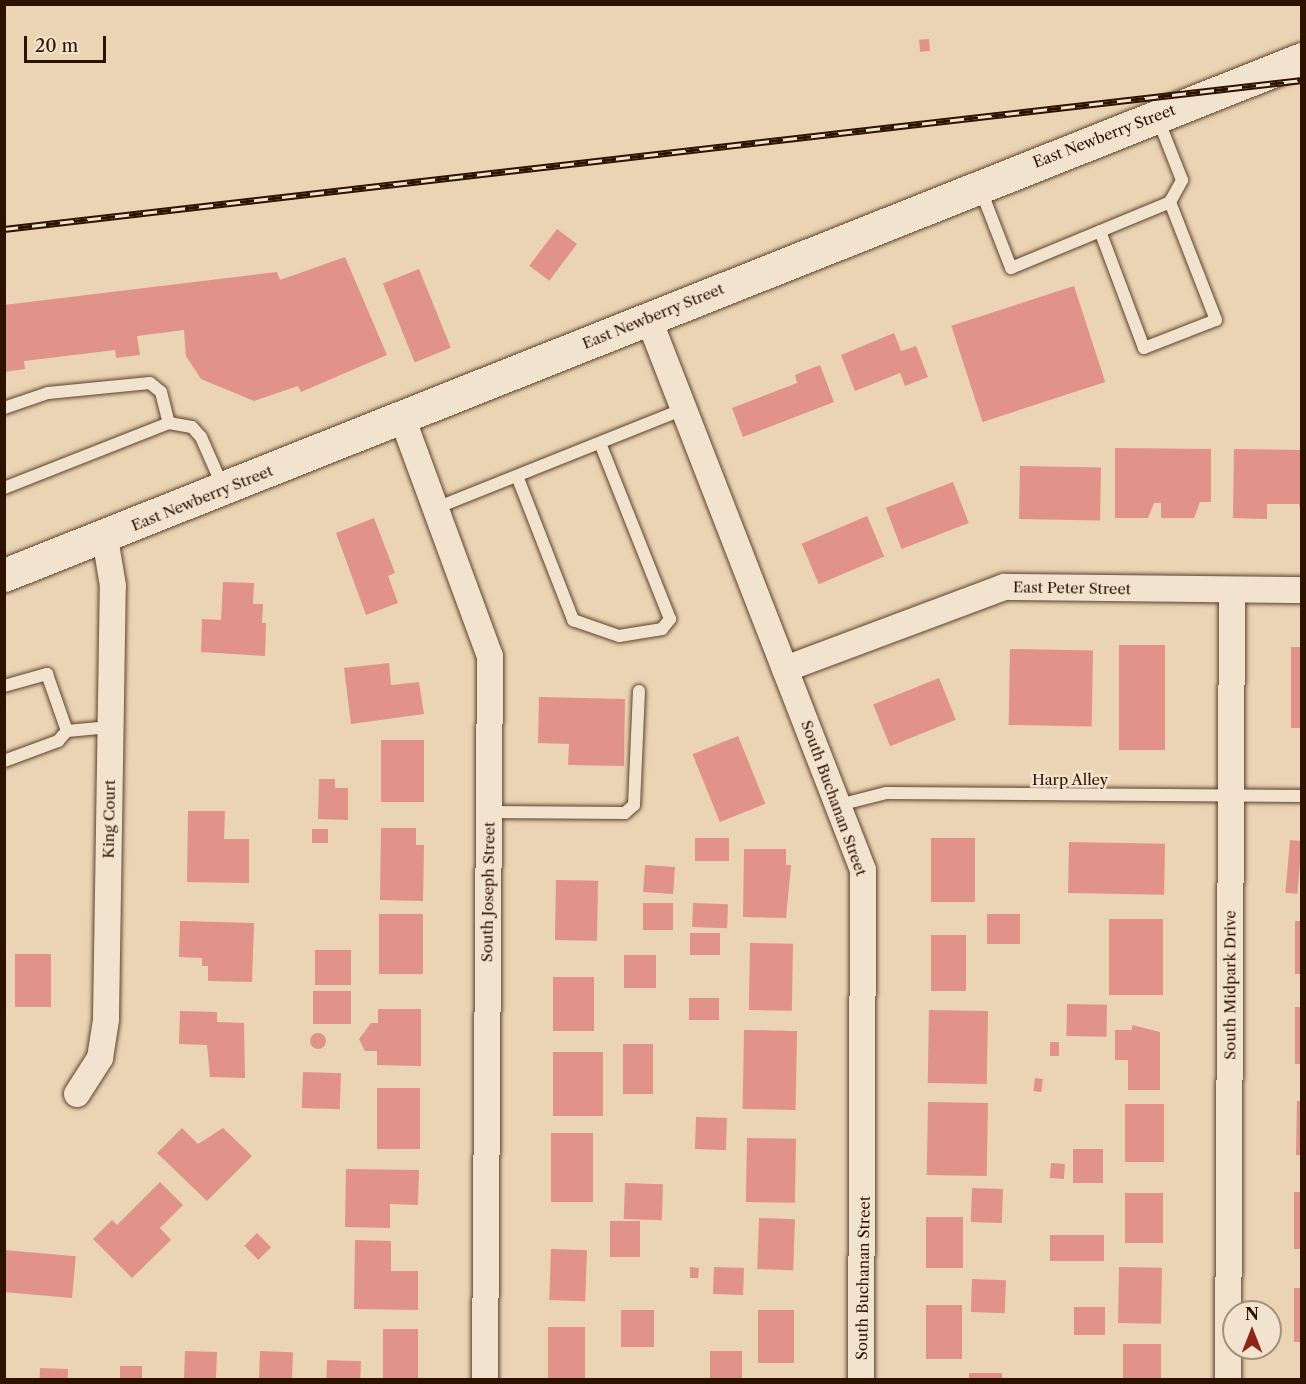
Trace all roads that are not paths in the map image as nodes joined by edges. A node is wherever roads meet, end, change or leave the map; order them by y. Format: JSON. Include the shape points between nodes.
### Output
{"nodes":[{"id":1,"x":1302,"y":59,"type":"edge"},
{"id":2,"x":1157,"y":116,"type":"junction"},
{"id":3,"x":978,"y":184,"type":"junction"},
{"id":4,"x":1170,"y":202,"type":"junction"},
{"id":5,"x":1100,"y":231,"type":"junction"},
{"id":6,"x":648,"y":317,"type":"junction"},
{"id":7,"x":4,"y":408,"type":"edge"},
{"id":8,"x":684,"y":409,"type":"junction"},
{"id":9,"x":403,"y":420,"type":"junction"},
{"id":10,"x":169,"y":423,"type":"junction"},
{"id":11,"x":600,"y":443,"type":"junction"},
{"id":12,"x":517,"y":476,"type":"junction"},
{"id":13,"x":4,"y":488,"type":"edge"},
{"id":14,"x":223,"y":488,"type":"junction"},
{"id":15,"x":436,"y":508,"type":"junction"},
{"id":16,"x":105,"y":538,"type":"junction"},
{"id":17,"x":4,"y":575,"type":"edge"},
{"id":18,"x":1232,"y":590,"type":"junction"},
{"id":19,"x":1302,"y":590,"type":"edge"},
{"id":20,"x":785,"y":669,"type":"junction"},
{"id":21,"x":4,"y":686,"type":"edge"},
{"id":22,"x":639,"y":691,"type":"dead end"},
{"id":23,"x":110,"y":727,"type":"junction"},
{"id":24,"x":67,"y":731,"type":"junction"},
{"id":25,"x":4,"y":761,"type":"edge"},
{"id":26,"x":1231,"y":796,"type":"junction"},
{"id":27,"x":1302,"y":796,"type":"edge"},
{"id":28,"x":839,"y":805,"type":"junction"},
{"id":29,"x":489,"y":812,"type":"junction"},
{"id":30,"x":77,"y":1094,"type":"dead end"},
{"id":31,"x":485,"y":1380,"type":"edge"},
{"id":32,"x":861,"y":1380,"type":"edge"},
{"id":33,"x":1228,"y":1380,"type":"edge"}],
"edges":[{"from":1,"to":2,"type":"main road","name":"East Newberry Street"},
{"from":2,"to":3,"type":"main road","name":"East Newberry Street"},
{"from":2,"to":4,"type":"lane","via":[[1182,180]]},
{"from":3,"to":5,"type":"lane","via":[[1011,268]]},
{"from":3,"to":6,"type":"main road","name":"East Newberry Street"},
{"from":4,"to":5,"type":"lane"},
{"from":4,"to":5,"type":"lane","via":[[1216,320],[1144,348]]},
{"from":6,"to":8,"type":"street","name":"South Buchanan Street"},
{"from":6,"to":9,"type":"main road","name":"East Newberry Street"},
{"from":7,"to":10,"type":"lane","via":[[48,393],[150,383],[161,392]]},
{"from":8,"to":11,"type":"lane"},
{"from":8,"to":20,"type":"street","name":"South Buchanan Street"},
{"from":9,"to":14,"type":"main road","name":"East Newberry Street"},
{"from":9,"to":15,"type":"street","name":"South Joseph Street"},
{"from":10,"to":13,"type":"lane"},
{"from":10,"to":14,"type":"lane","via":[[192,427],[201,437]]},
{"from":11,"to":12,"type":"lane"},
{"from":11,"to":12,"type":"lane","via":[[670,619],[662,629],[619,636],[573,620]]},
{"from":12,"to":15,"type":"lane"},
{"from":14,"to":16,"type":"main road","name":"East Newberry Street"},
{"from":15,"to":29,"type":"street","name":"South Joseph Street","via":[[490,656]]},
{"from":16,"to":17,"type":"main road","name":"East Newberry Street"},
{"from":16,"to":23,"type":"street","name":"King Court","via":[[113,586]]},
{"from":18,"to":19,"type":"street","name":"East Peter Street"},
{"from":18,"to":20,"type":"street","name":"East Peter Street","via":[[1004,587]]},
{"from":18,"to":26,"type":"street","name":"South Midpark Drive"},
{"from":20,"to":28,"type":"street","name":"South Buchanan Street"},
{"from":21,"to":24,"type":"lane","via":[[47,674]]},
{"from":22,"to":29,"type":"lane","via":[[634,805],[626,813]]},
{"from":23,"to":24,"type":"lane"},
{"from":23,"to":30,"type":"street","name":"King Court","via":[[106,1019],[100,1058]]},
{"from":24,"to":25,"type":"lane","via":[[58,741]]},
{"from":26,"to":27,"type":"lane","name":"Harp Alley"},
{"from":26,"to":28,"type":"lane","name":"Harp Alley","via":[[886,793]]},
{"from":26,"to":33,"type":"street","name":"South Midpark Drive"},
{"from":28,"to":32,"type":"street","name":"South Buchanan Street","via":[[863,870],[867,902]]},
{"from":29,"to":31,"type":"street","name":"South Joseph Street"}]}
